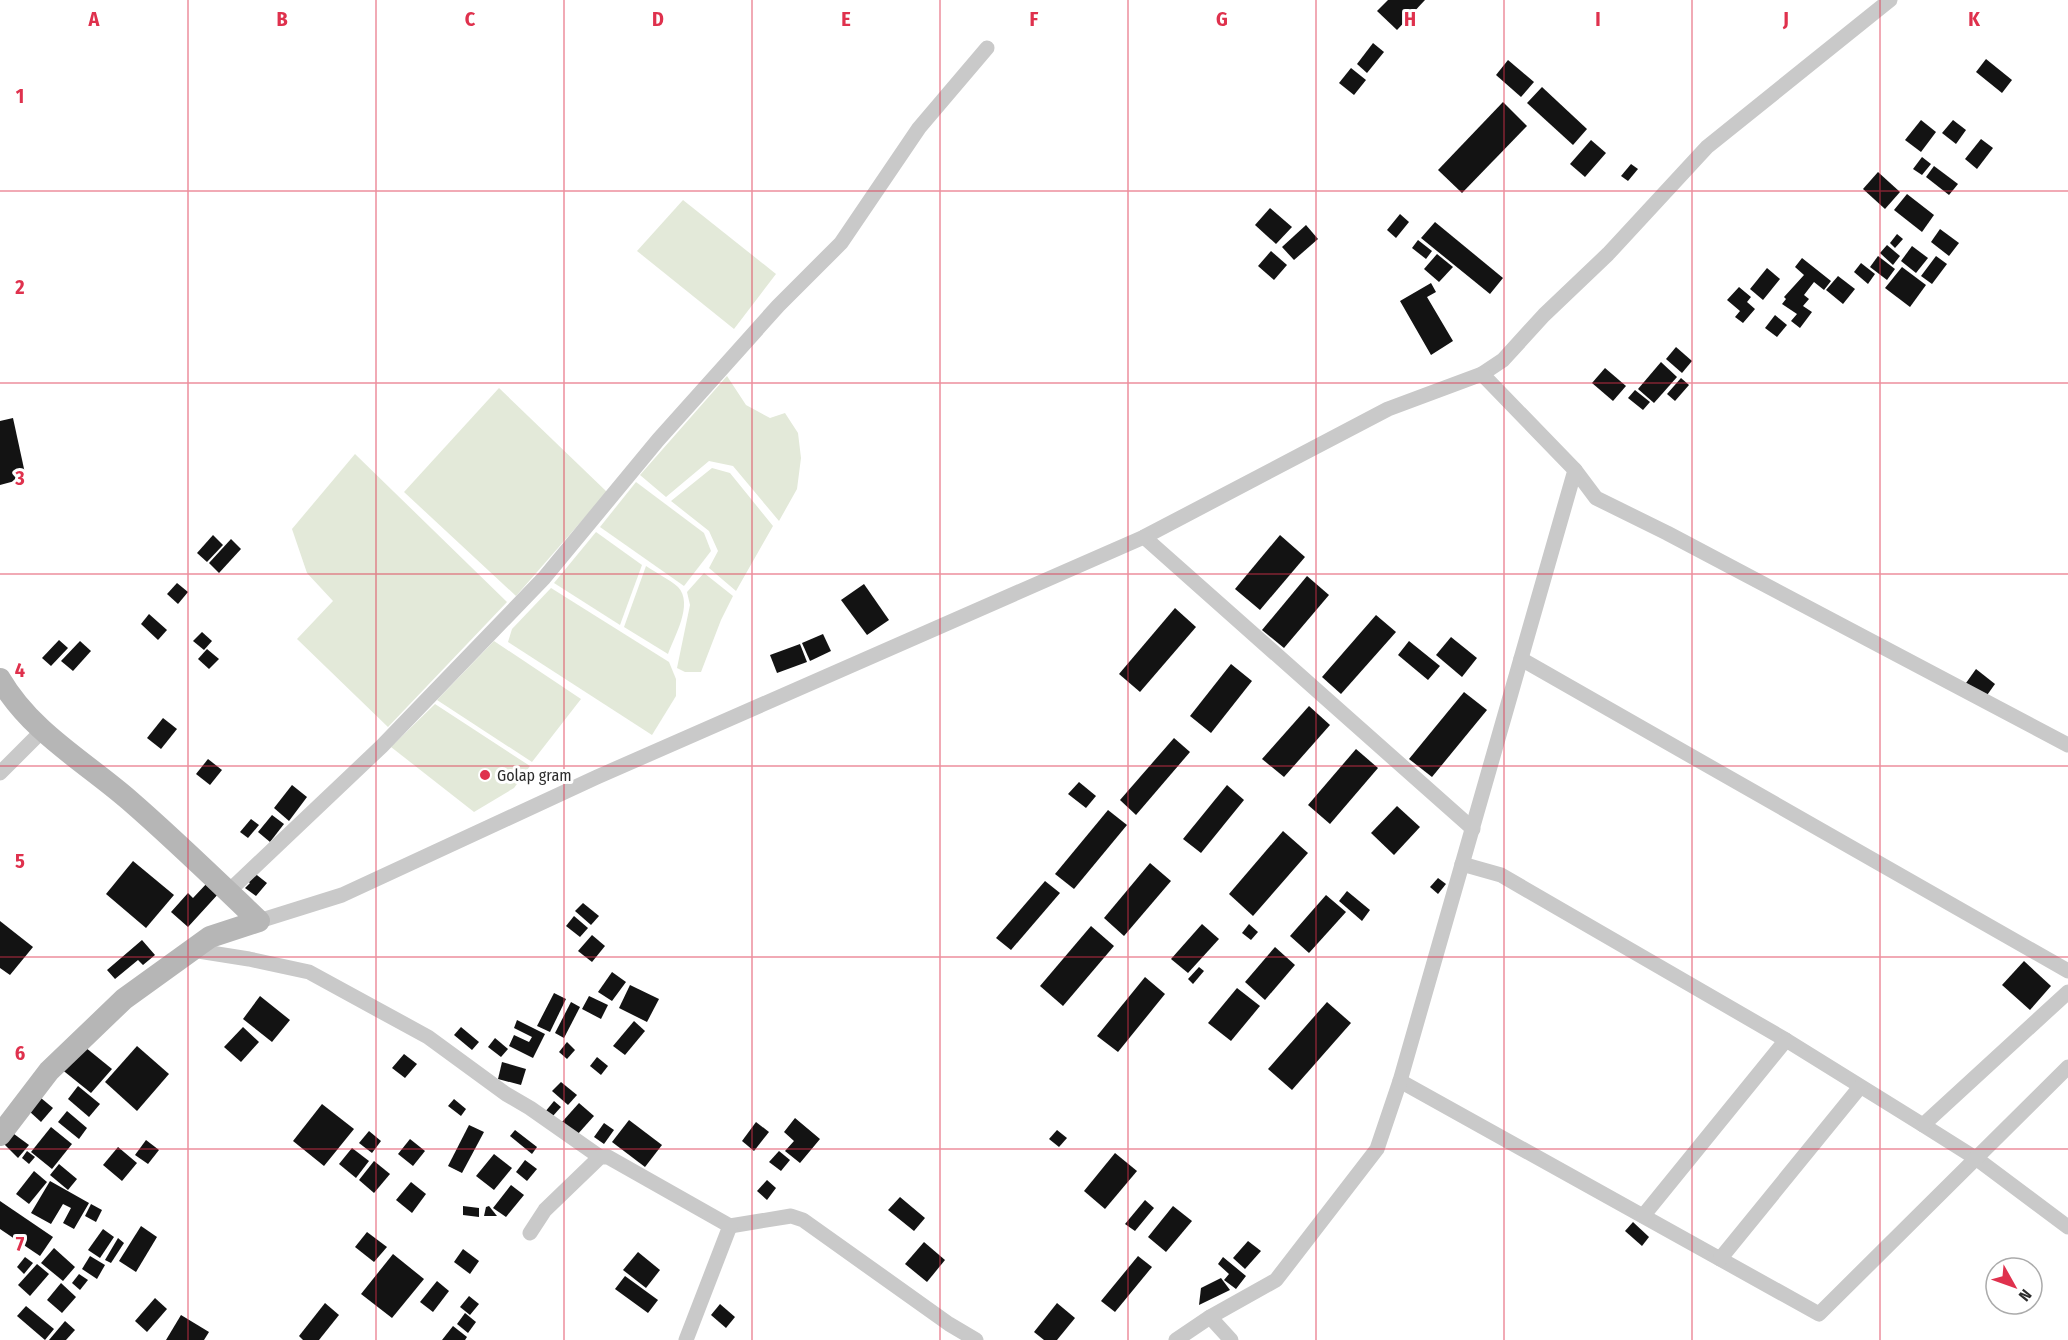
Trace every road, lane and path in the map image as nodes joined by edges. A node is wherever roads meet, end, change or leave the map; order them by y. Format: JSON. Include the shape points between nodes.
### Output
{"nodes":[{"id":1,"x":1890,"y":0,"type":"edge"},
{"id":2,"x":987,"y":48,"type":"dead end"},
{"id":3,"x":1482,"y":374,"type":"junction"},
{"id":4,"x":1575,"y":470,"type":"junction"},
{"id":5,"x":1144,"y":537,"type":"junction"},
{"id":6,"x":1521,"y":659,"type":"junction"},
{"id":7,"x":0,"y":679,"type":"edge"},
{"id":8,"x":42,"y":730,"type":"junction"},
{"id":9,"x":2068,"y":745,"type":"edge"},
{"id":10,"x":0,"y":773,"type":"edge"},
{"id":11,"x":1473,"y":829,"type":"junction"},
{"id":12,"x":1462,"y":864,"type":"junction"},
{"id":13,"x":228,"y":892,"type":"junction"},
{"id":14,"x":259,"y":921,"type":"junction"},
{"id":15,"x":192,"y":950,"type":"junction"},
{"id":16,"x":2068,"y":971,"type":"edge"},
{"id":17,"x":2068,"y":992,"type":"edge"},
{"id":18,"x":1786,"y":1040,"type":"junction"},
{"id":19,"x":2068,"y":1067,"type":"edge"},
{"id":20,"x":1400,"y":1082,"type":"junction"},
{"id":21,"x":1860,"y":1087,"type":"junction"},
{"id":22,"x":1923,"y":1125,"type":"junction"},
{"id":23,"x":0,"y":1136,"type":"edge"},
{"id":24,"x":600,"y":1157,"type":"junction"},
{"id":25,"x":1977,"y":1159,"type":"junction"},
{"id":26,"x":1643,"y":1216,"type":"junction"},
{"id":27,"x":730,"y":1226,"type":"junction"},
{"id":28,"x":2068,"y":1227,"type":"edge"},
{"id":29,"x":530,"y":1233,"type":"dead end"},
{"id":30,"x":1720,"y":1259,"type":"junction"},
{"id":31,"x":1210,"y":1317,"type":"junction"},
{"id":32,"x":686,"y":1340,"type":"edge"},
{"id":33,"x":976,"y":1340,"type":"edge"},
{"id":34,"x":1176,"y":1340,"type":"edge"},
{"id":35,"x":1231,"y":1340,"type":"edge"}],
"edges":[{"from":1,"to":3,"type":"street","via":[[1707,147],[1503,360]]},
{"from":2,"to":13,"type":"street","via":[[919,128],[841,243],[778,306],[658,440],[544,578],[382,746]]},
{"from":3,"to":4,"type":"street"},
{"from":3,"to":5,"type":"street","via":[[1388,410]]},
{"from":4,"to":6,"type":"street"},
{"from":4,"to":9,"type":"street","via":[[1596,498]]},
{"from":5,"to":11,"type":"street"},
{"from":5,"to":14,"type":"street","via":[[597,777],[342,895]]},
{"from":6,"to":11,"type":"street"},
{"from":6,"to":16,"type":"street"},
{"from":7,"to":8,"type":"street","via":[[12,699]]},
{"from":8,"to":10,"type":"street"},
{"from":8,"to":13,"type":"street","via":[[128,799]]},
{"from":11,"to":12,"type":"street"},
{"from":12,"to":18,"type":"street","via":[[1501,874]]},
{"from":12,"to":20,"type":"street"},
{"from":13,"to":14,"type":"street"},
{"from":14,"to":15,"type":"street","via":[[210,938]]},
{"from":15,"to":23,"type":"street","via":[[124,999],[49,1071]]},
{"from":15,"to":24,"type":"street","via":[[309,972],[428,1037]]},
{"from":17,"to":22,"type":"street"},
{"from":18,"to":21,"type":"street"},
{"from":18,"to":26,"type":"street"},
{"from":19,"to":25,"type":"street"},
{"from":20,"to":26,"type":"street"},
{"from":20,"to":31,"type":"street","via":[[1377,1149],[1276,1280]]},
{"from":21,"to":22,"type":"street"},
{"from":21,"to":30,"type":"street"},
{"from":22,"to":25,"type":"street"},
{"from":24,"to":27,"type":"street","via":[[608,1157]]},
{"from":24,"to":29,"type":"street","via":[[545,1210]]},
{"from":25,"to":28,"type":"street"},
{"from":25,"to":30,"type":"street","via":[[1819,1314]]},
{"from":26,"to":30,"type":"street"},
{"from":27,"to":32,"type":"street"},
{"from":27,"to":33,"type":"street","via":[[791,1216],[804,1220]]},
{"from":31,"to":34,"type":"street"},
{"from":31,"to":35,"type":"street"}]}
